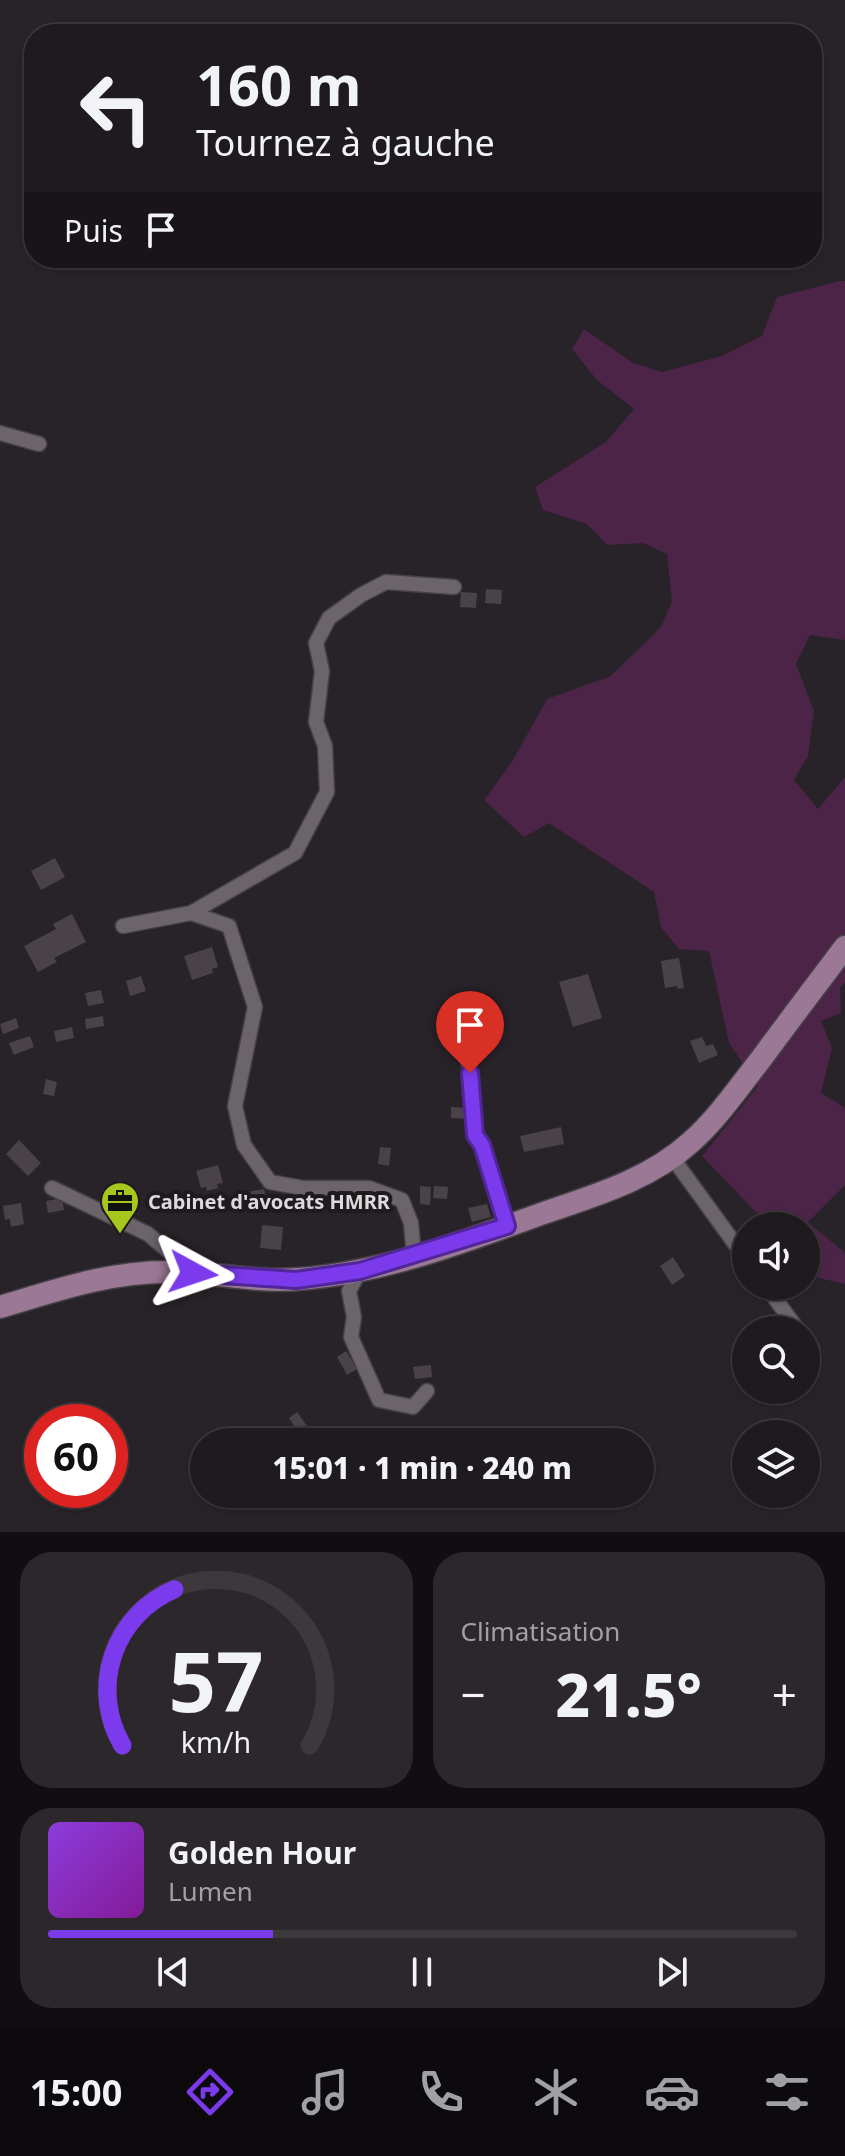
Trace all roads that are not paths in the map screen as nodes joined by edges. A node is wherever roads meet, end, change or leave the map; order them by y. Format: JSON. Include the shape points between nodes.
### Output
{"nodes":[{"id":1,"x":0,"y":433,"type":"edge"},
{"id":2,"x":39,"y":444,"type":"dead end"},
{"id":3,"x":454,"y":587,"type":"dead end"},
{"id":4,"x":191,"y":913,"type":"junction"},
{"id":5,"x":123,"y":926,"type":"dead end"},
{"id":6,"x":845,"y":947,"type":"edge"},
{"id":7,"x":467,"y":1042,"type":"dead end"},
{"id":8,"x":672,"y":1157,"type":"junction"},
{"id":9,"x":52,"y":1188,"type":"dead end"},
{"id":10,"x":507,"y":1226,"type":"junction"},
{"id":11,"x":732,"y":1240,"type":"edge"},
{"id":12,"x":414,"y":1256,"type":"junction"},
{"id":13,"x":360,"y":1271,"type":"junction"},
{"id":14,"x":193,"y":1273,"type":"junction"},
{"id":15,"x":0,"y":1307,"type":"edge"},
{"id":16,"x":427,"y":1391,"type":"dead end"}],
"edges":[{"from":1,"to":2,"type":"street"},
{"from":3,"to":4,"type":"street","via":[[386,582],[329,618],[316,643],[322,671],[316,722],[325,746],[327,792],[295,853]]},
{"from":4,"to":5,"type":"street"},
{"from":4,"to":12,"type":"street","via":[[229,926],[255,1007],[235,1106],[244,1145],[270,1182],[369,1188],[402,1200]]},
{"from":6,"to":8,"type":"main road","via":[[720,1112]]},
{"from":7,"to":10,"type":"street","via":[[475,1135]]},
{"from":8,"to":10,"type":"main road","via":[[613,1189]]},
{"from":8,"to":11,"type":"street"},
{"from":9,"to":14,"type":"street","via":[[148,1234]]},
{"from":10,"to":12,"type":"main road"},
{"from":12,"to":13,"type":"main road"},
{"from":13,"to":14,"type":"main road","via":[[296,1280]]},
{"from":13,"to":16,"type":"street","via":[[349,1291],[351,1337],[379,1400],[413,1407]]},
{"from":14,"to":15,"type":"main road","via":[[122,1274]]}]}
